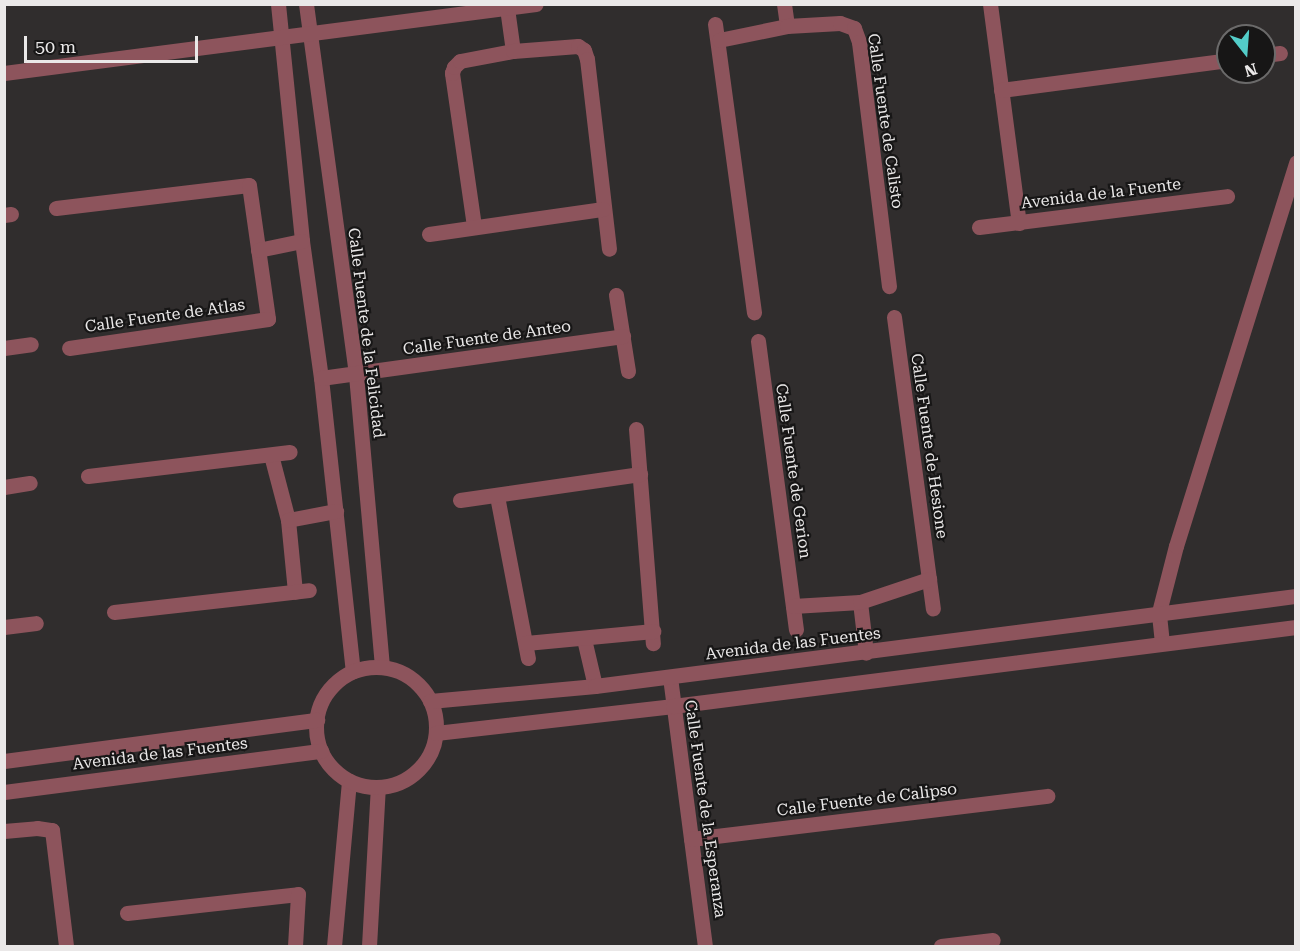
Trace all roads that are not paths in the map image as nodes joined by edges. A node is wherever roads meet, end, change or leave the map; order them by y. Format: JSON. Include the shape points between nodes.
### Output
{"nodes":[{"id":1,"x":278,"y":4,"type":"edge"},
{"id":2,"x":306,"y":4,"type":"edge"},
{"id":3,"x":784,"y":4,"type":"edge"},
{"id":4,"x":990,"y":4,"type":"edge"},
{"id":5,"x":522,"y":6,"type":"edge"},
{"id":6,"x":716,"y":24,"type":"dead end"},
{"id":7,"x":787,"y":26,"type":"junction"},
{"id":8,"x":308,"y":34,"type":"junction"},
{"id":9,"x":281,"y":36,"type":"junction"},
{"id":10,"x":719,"y":40,"type":"junction"},
{"id":11,"x":513,"y":51,"type":"junction"},
{"id":12,"x":1280,"y":53,"type":"dead end"},
{"id":13,"x":1276,"y":54,"type":"edge"},
{"id":14,"x":1216,"y":62,"type":"edge"},
{"id":15,"x":4,"y":73,"type":"edge"},
{"id":16,"x":1001,"y":90,"type":"junction"},
{"id":17,"x":1296,"y":162,"type":"edge"},
{"id":18,"x":1227,"y":196,"type":"dead end"},
{"id":19,"x":56,"y":208,"type":"dead end"},
{"id":20,"x":603,"y":209,"type":"junction"},
{"id":21,"x":1019,"y":223,"type":"junction"},
{"id":22,"x":474,"y":226,"type":"junction"},
{"id":23,"x":979,"y":227,"type":"dead end"},
{"id":24,"x":429,"y":234,"type":"dead end"},
{"id":25,"x":302,"y":241,"type":"junction"},
{"id":26,"x":609,"y":249,"type":"dead end"},
{"id":27,"x":258,"y":250,"type":"junction"},
{"id":28,"x":889,"y":286,"type":"dead end"},
{"id":29,"x":616,"y":295,"type":"dead end"},
{"id":30,"x":753,"y":312,"type":"dead end"},
{"id":31,"x":894,"y":317,"type":"dead end"},
{"id":32,"x":622,"y":336,"type":"junction"},
{"id":33,"x":758,"y":341,"type":"dead end"},
{"id":34,"x":31,"y":344,"type":"dead end"},
{"id":35,"x":4,"y":348,"type":"edge"},
{"id":36,"x":69,"y":348,"type":"dead end"},
{"id":37,"x":628,"y":371,"type":"dead end"},
{"id":38,"x":356,"y":375,"type":"junction"},
{"id":39,"x":321,"y":378,"type":"junction"},
{"id":40,"x":636,"y":429,"type":"dead end"},
{"id":41,"x":290,"y":452,"type":"dead end"},
{"id":42,"x":271,"y":455,"type":"junction"},
{"id":43,"x":640,"y":474,"type":"junction"},
{"id":44,"x":88,"y":476,"type":"dead end"},
{"id":45,"x":30,"y":483,"type":"dead end"},
{"id":46,"x":4,"y":488,"type":"edge"},
{"id":47,"x":497,"y":496,"type":"junction"},
{"id":48,"x":460,"y":500,"type":"dead end"},
{"id":49,"x":336,"y":511,"type":"junction"},
{"id":50,"x":288,"y":520,"type":"junction"},
{"id":51,"x":929,"y":579,"type":"junction"},
{"id":52,"x":1296,"y":596,"type":"edge"},
{"id":53,"x":860,"y":602,"type":"junction"},
{"id":54,"x":793,"y":606,"type":"junction"},
{"id":55,"x":933,"y":608,"type":"dead end"},
{"id":56,"x":114,"y":612,"type":"dead end"},
{"id":57,"x":1159,"y":612,"type":"junction"},
{"id":58,"x":36,"y":623,"type":"dead end"},
{"id":59,"x":4,"y":627,"type":"edge"},
{"id":60,"x":1296,"y":627,"type":"edge"},
{"id":61,"x":796,"y":630,"type":"dead end"},
{"id":62,"x":584,"y":639,"type":"junction"},
{"id":63,"x":1162,"y":643,"type":"junction"},
{"id":64,"x":866,"y":653,"type":"junction"},
{"id":65,"x":382,"y":667,"type":"junction"},
{"id":66,"x":353,"y":672,"type":"junction"},
{"id":67,"x":670,"y":677,"type":"junction"},
{"id":68,"x":595,"y":686,"type":"junction"},
{"id":69,"x":430,"y":701,"type":"junction"},
{"id":70,"x":673,"y":706,"type":"junction"},
{"id":71,"x":316,"y":720,"type":"junction"},
{"id":72,"x":436,"y":732,"type":"junction"},
{"id":73,"x":321,"y":751,"type":"junction"},
{"id":74,"x":4,"y":761,"type":"edge"},
{"id":75,"x":349,"y":781,"type":"junction"},
{"id":76,"x":378,"y":787,"type":"junction"},
{"id":77,"x":4,"y":792,"type":"edge"},
{"id":78,"x":1047,"y":796,"type":"dead end"},
{"id":79,"x":4,"y":831,"type":"edge"},
{"id":80,"x":691,"y":839,"type":"junction"},
{"id":81,"x":127,"y":913,"type":"dead end"},
{"id":82,"x":993,"y":940,"type":"dead end"},
{"id":83,"x":66,"y":946,"type":"edge"},
{"id":84,"x":295,"y":946,"type":"edge"},
{"id":85,"x":334,"y":946,"type":"edge"},
{"id":86,"x":369,"y":946,"type":"edge"},
{"id":87,"x":705,"y":946,"type":"edge"},
{"id":88,"x":941,"y":946,"type":"edge"}],
"edges":[{"from":1,"to":9,"type":"street"},
{"from":2,"to":8,"type":"street","name":"Calle Fuente de la Felicidad"},
{"from":3,"to":7,"type":"street"},
{"from":4,"to":16,"type":"street"},
{"from":5,"to":8,"type":"street"},
{"from":5,"to":11,"type":"street"},
{"from":6,"to":10,"type":"street"},
{"from":7,"to":10,"type":"street","name":"Calle Fuente de Calisto"},
{"from":7,"to":28,"type":"street","name":"Calle Fuente de Calisto","via":[[840,23],[854,28],[859,42]]},
{"from":8,"to":9,"type":"street"},
{"from":8,"to":38,"type":"street","name":"Calle Fuente de la Felicidad"},
{"from":9,"to":15,"type":"street"},
{"from":9,"to":25,"type":"street"},
{"from":10,"to":30,"type":"street"},
{"from":11,"to":20,"type":"street","via":[[578,46],[584,50]]},
{"from":11,"to":22,"type":"street","via":[[460,61],[452,73]]},
{"from":12,"to":13,"type":"street"},
{"from":14,"to":16,"type":"street"},
{"from":16,"to":21,"type":"street"},
{"from":17,"to":57,"type":"street"},
{"from":18,"to":21,"type":"street","name":"Avenida de la Fuente"},
{"from":19,"to":27,"type":"street","via":[[249,185]]},
{"from":20,"to":22,"type":"street"},
{"from":20,"to":26,"type":"street"},
{"from":21,"to":23,"type":"street","name":"Avenida de la Fuente"},
{"from":22,"to":24,"type":"street"},
{"from":25,"to":27,"type":"street"},
{"from":25,"to":39,"type":"street"},
{"from":27,"to":36,"type":"street","name":"Calle Fuente de Atlas","via":[[268,319]]},
{"from":29,"to":32,"type":"street"},
{"from":31,"to":51,"type":"street","name":"Calle Fuente de Hesione"},
{"from":32,"to":37,"type":"street"},
{"from":32,"to":38,"type":"street","name":"Calle Fuente de Anteo"},
{"from":33,"to":54,"type":"street","name":"Calle Fuente de Gerion"},
{"from":34,"to":35,"type":"street"},
{"from":38,"to":39,"type":"street","name":"Calle Fuente de Anteo"},
{"from":38,"to":65,"type":"street","name":"Calle Fuente de la Felicidad"},
{"from":39,"to":49,"type":"street"},
{"from":40,"to":43,"type":"street"},
{"from":41,"to":42,"type":"street"},
{"from":42,"to":44,"type":"street"},
{"from":42,"to":50,"type":"street"},
{"from":43,"to":47,"type":"street"},
{"from":43,"to":62,"type":"street","via":[[653,637]]},
{"from":45,"to":46,"type":"street"},
{"from":47,"to":48,"type":"street"},
{"from":47,"to":62,"type":"street","via":[[527,650]]},
{"from":49,"to":50,"type":"street"},
{"from":49,"to":66,"type":"street"},
{"from":50,"to":56,"type":"street","via":[[302,591]]},
{"from":51,"to":53,"type":"street"},
{"from":51,"to":55,"type":"street","name":"Calle Fuente de Hesione"},
{"from":52,"to":57,"type":"street","name":"Avenida de las Fuentes"},
{"from":53,"to":54,"type":"street"},
{"from":53,"to":64,"type":"street"},
{"from":54,"to":61,"type":"street","name":"Calle Fuente de Gerion"},
{"from":57,"to":63,"type":"street"},
{"from":57,"to":64,"type":"street","name":"Avenida de las Fuentes"},
{"from":58,"to":59,"type":"street"},
{"from":60,"to":63,"type":"street"},
{"from":62,"to":68,"type":"street"},
{"from":63,"to":70,"type":"street"},
{"from":64,"to":67,"type":"street","name":"Avenida de las Fuentes"},
{"from":65,"to":66,"type":"street"},
{"from":65,"to":69,"type":"street","via":[[409,677]]},
{"from":66,"to":71,"type":"street","via":[[331,688]]},
{"from":67,"to":68,"type":"street","name":"Avenida de las Fuentes"},
{"from":67,"to":70,"type":"street","name":"Calle Fuente de la Esperanza"},
{"from":68,"to":69,"type":"street","name":"Avenida de las Fuentes"},
{"from":69,"to":72,"type":"street","via":[[435,711]]},
{"from":70,"to":72,"type":"street"},
{"from":70,"to":80,"type":"street","name":"Calle Fuente de la Esperanza"},
{"from":71,"to":73,"type":"street"},
{"from":71,"to":74,"type":"street","name":"Avenida de las Fuentes"},
{"from":72,"to":76,"type":"street","via":[[431,754],[423,766],[399,783]]},
{"from":73,"to":75,"type":"street","via":[[331,768]]},
{"from":73,"to":77,"type":"street","name":"Avenida de las Fuentes"},
{"from":75,"to":76,"type":"street"},
{"from":75,"to":85,"type":"street"},
{"from":76,"to":86,"type":"street"},
{"from":78,"to":80,"type":"street","name":"Calle Fuente de Calipso"},
{"from":79,"to":83,"type":"street","via":[[52,830]]},
{"from":80,"to":87,"type":"street","name":"Calle Fuente de la Esperanza"},
{"from":81,"to":84,"type":"street","via":[[298,894]]},
{"from":82,"to":88,"type":"street"}]}
